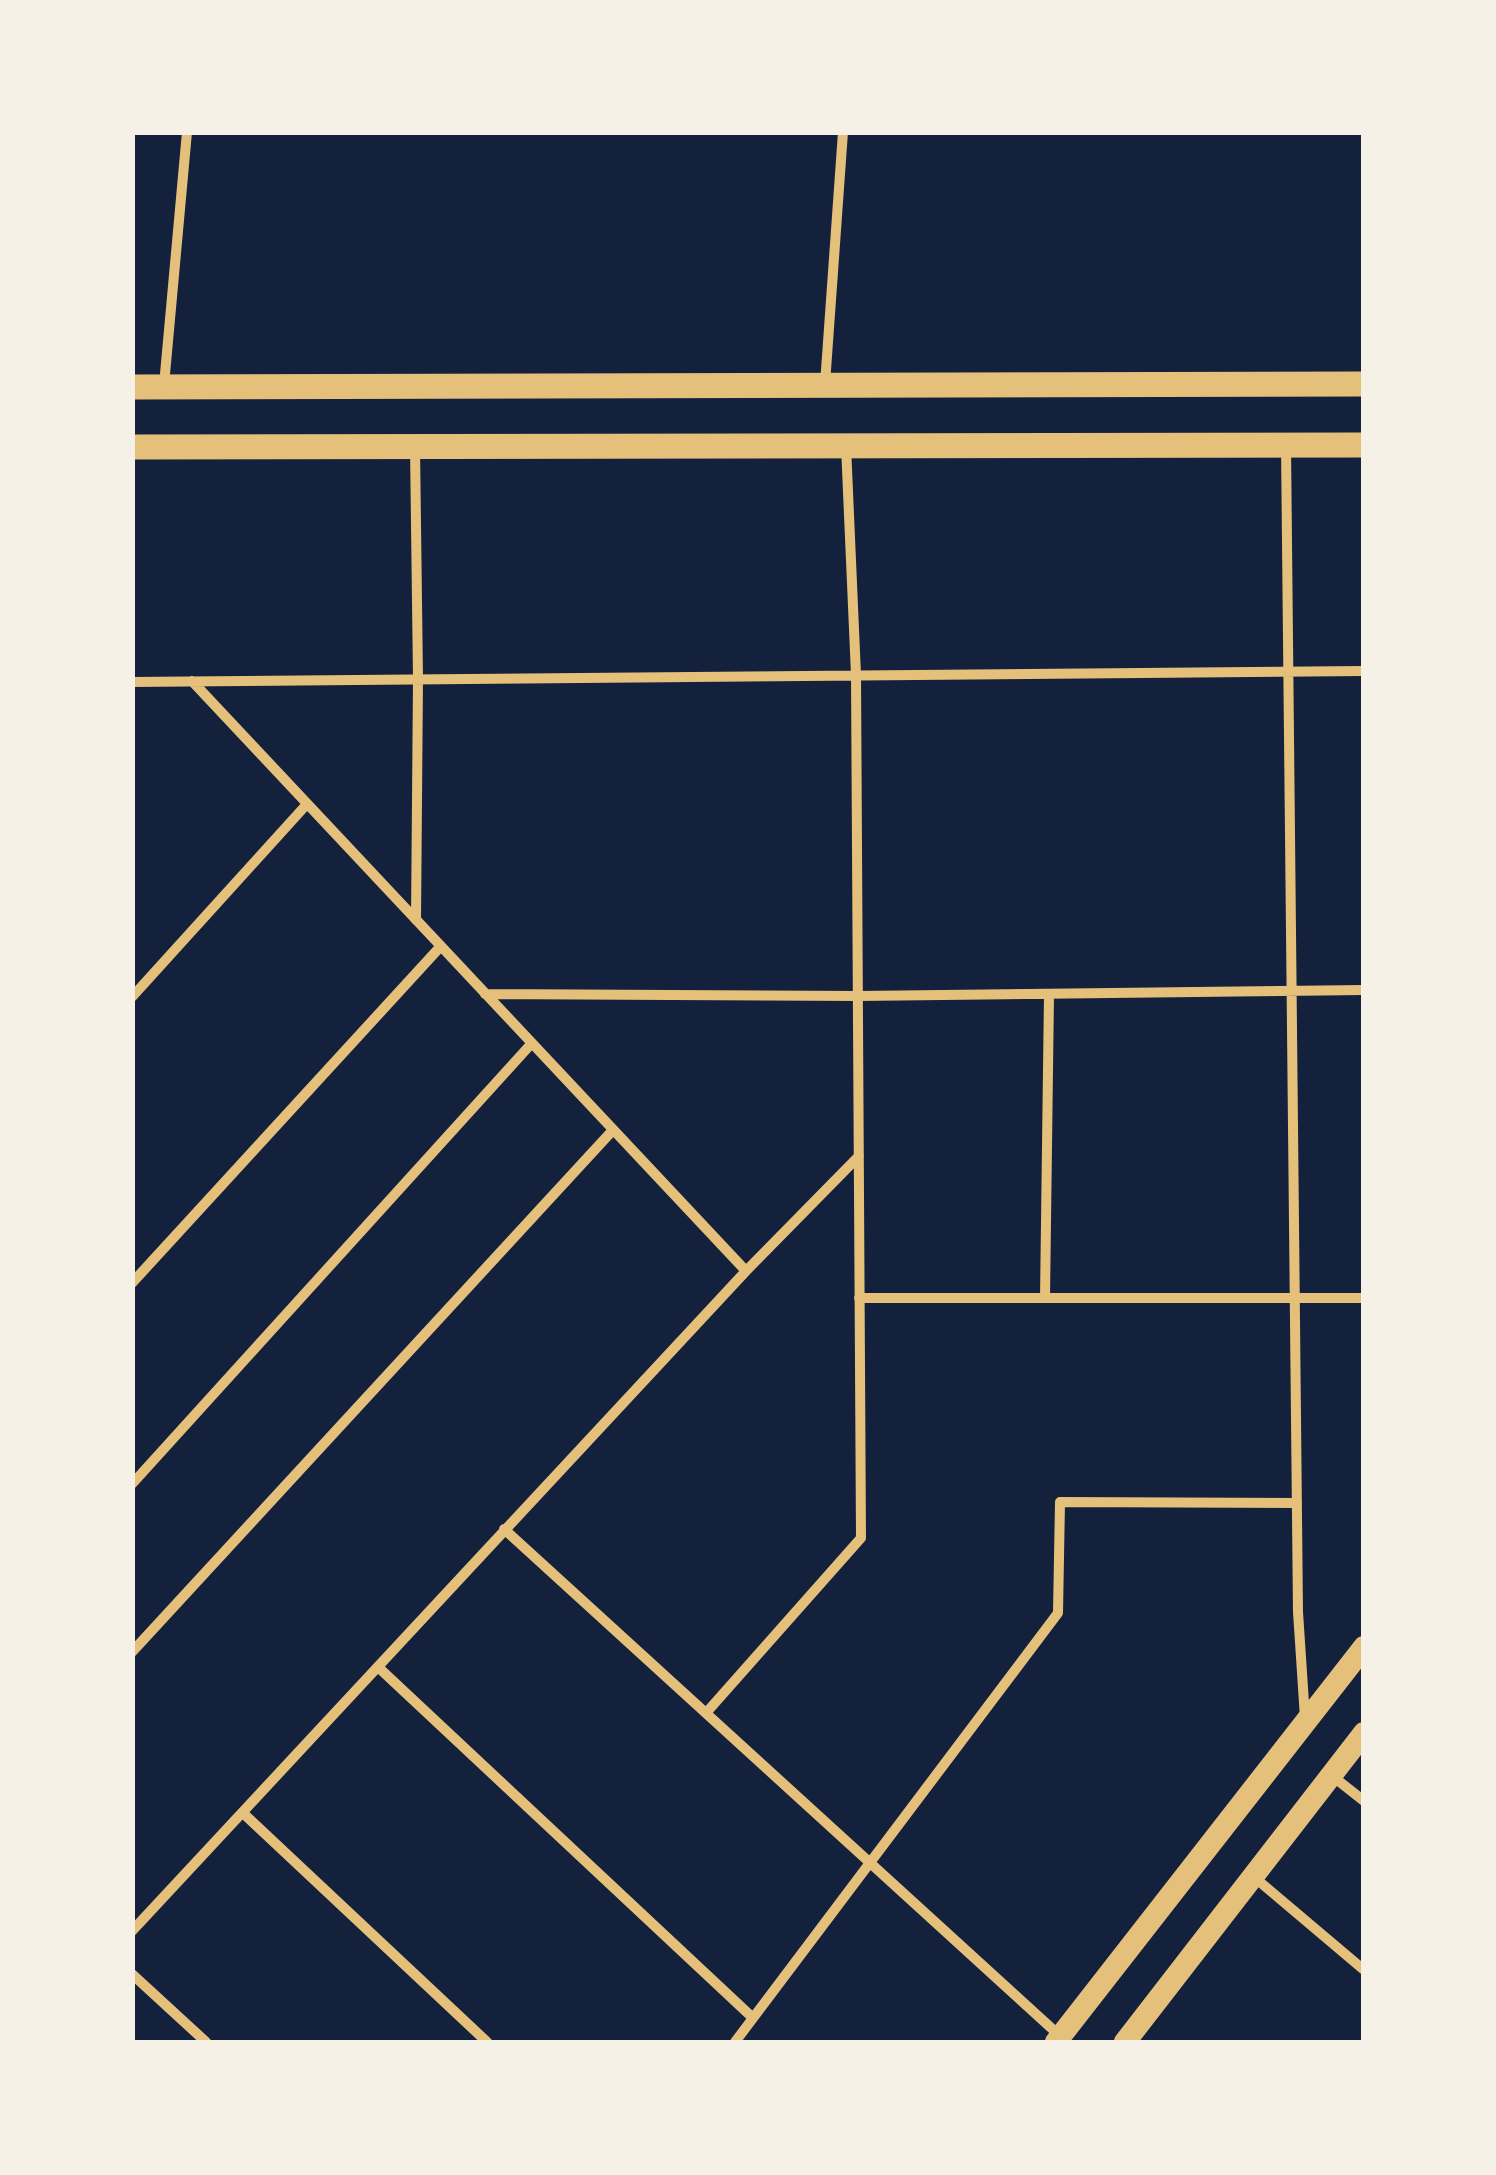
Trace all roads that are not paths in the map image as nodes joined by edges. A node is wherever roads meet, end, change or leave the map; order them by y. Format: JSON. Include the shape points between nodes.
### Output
{"nodes":[{"id":1,"x":188,"y":132,"type":"edge"},
{"id":2,"x":843,"y":132,"type":"edge"},
{"id":3,"x":1364,"y":384,"type":"edge"},
{"id":4,"x":825,"y":385,"type":"junction"},
{"id":5,"x":132,"y":386,"type":"edge"},
{"id":6,"x":164,"y":386,"type":"junction"},
{"id":7,"x":1286,"y":444,"type":"junction"},
{"id":8,"x":846,"y":445,"type":"junction"},
{"id":9,"x":1364,"y":445,"type":"edge"},
{"id":10,"x":415,"y":446,"type":"junction"},
{"id":11,"x":132,"y":447,"type":"edge"},
{"id":12,"x":1288,"y":671,"type":"junction"},
{"id":13,"x":1364,"y":671,"type":"edge"},
{"id":14,"x":856,"y":675,"type":"junction"},
{"id":15,"x":418,"y":679,"type":"junction"},
{"id":16,"x":192,"y":681,"type":"junction"},
{"id":17,"x":132,"y":682,"type":"edge"},
{"id":18,"x":307,"y":804,"type":"junction"},
{"id":19,"x":416,"y":920,"type":"junction"},
{"id":20,"x":441,"y":946,"type":"junction"},
{"id":21,"x":1292,"y":990,"type":"junction"},
{"id":22,"x":1364,"y":990,"type":"edge"},
{"id":23,"x":485,"y":994,"type":"junction"},
{"id":24,"x":1049,"y":994,"type":"junction"},
{"id":25,"x":858,"y":996,"type":"junction"},
{"id":26,"x":132,"y":997,"type":"edge"},
{"id":27,"x":532,"y":1043,"type":"junction"},
{"id":28,"x":613,"y":1130,"type":"junction"},
{"id":29,"x":858,"y":1156,"type":"junction"},
{"id":30,"x":746,"y":1271,"type":"junction"},
{"id":31,"x":132,"y":1283,"type":"edge"},
{"id":32,"x":859,"y":1298,"type":"junction"},
{"id":33,"x":1044,"y":1298,"type":"junction"},
{"id":34,"x":1295,"y":1298,"type":"junction"},
{"id":35,"x":1364,"y":1298,"type":"edge"},
{"id":36,"x":132,"y":1484,"type":"edge"},
{"id":37,"x":1297,"y":1503,"type":"junction"},
{"id":38,"x":504,"y":1530,"type":"junction"},
{"id":39,"x":1364,"y":1646,"type":"edge"},
{"id":40,"x":132,"y":1652,"type":"edge"},
{"id":41,"x":378,"y":1667,"type":"junction"},
{"id":42,"x":706,"y":1713,"type":"junction"},
{"id":43,"x":1305,"y":1722,"type":"junction"},
{"id":44,"x":1364,"y":1733,"type":"edge"},
{"id":45,"x":1332,"y":1775,"type":"junction"},
{"id":46,"x":1364,"y":1801,"type":"edge"},
{"id":47,"x":244,"y":1814,"type":"junction"},
{"id":48,"x":870,"y":1864,"type":"junction"},
{"id":49,"x":1254,"y":1876,"type":"junction"},
{"id":50,"x":132,"y":1932,"type":"edge"},
{"id":51,"x":1364,"y":1970,"type":"edge"},
{"id":52,"x":132,"y":1974,"type":"edge"},
{"id":53,"x":753,"y":2018,"type":"junction"},
{"id":54,"x":1058,"y":2040,"type":"edge"},
{"id":55,"x":206,"y":2042,"type":"edge"},
{"id":56,"x":488,"y":2042,"type":"edge"},
{"id":57,"x":735,"y":2042,"type":"edge"},
{"id":58,"x":1124,"y":2042,"type":"edge"}],
"edges":[{"from":1,"to":6,"type":"street"},
{"from":2,"to":4,"type":"street"},
{"from":3,"to":4,"type":"highway"},
{"from":4,"to":6,"type":"highway"},
{"from":5,"to":6,"type":"highway"},
{"from":7,"to":8,"type":"highway"},
{"from":7,"to":9,"type":"highway"},
{"from":7,"to":12,"type":"street"},
{"from":8,"to":10,"type":"highway"},
{"from":8,"to":14,"type":"street"},
{"from":10,"to":11,"type":"highway"},
{"from":10,"to":15,"type":"street"},
{"from":12,"to":13,"type":"street"},
{"from":12,"to":14,"type":"street"},
{"from":12,"to":21,"type":"street"},
{"from":14,"to":15,"type":"street"},
{"from":14,"to":25,"type":"street"},
{"from":15,"to":16,"type":"street"},
{"from":15,"to":19,"type":"street"},
{"from":16,"to":17,"type":"street"},
{"from":16,"to":18,"type":"street"},
{"from":18,"to":19,"type":"street"},
{"from":18,"to":26,"type":"street"},
{"from":19,"to":20,"type":"street"},
{"from":20,"to":23,"type":"street"},
{"from":20,"to":31,"type":"street"},
{"from":21,"to":22,"type":"street"},
{"from":21,"to":24,"type":"street"},
{"from":21,"to":34,"type":"street"},
{"from":23,"to":25,"type":"street"},
{"from":23,"to":27,"type":"street"},
{"from":24,"to":25,"type":"street"},
{"from":24,"to":33,"type":"street"},
{"from":25,"to":29,"type":"street"},
{"from":27,"to":28,"type":"street"},
{"from":27,"to":36,"type":"street"},
{"from":28,"to":30,"type":"street"},
{"from":28,"to":40,"type":"street"},
{"from":29,"to":30,"type":"street"},
{"from":29,"to":32,"type":"street"},
{"from":30,"to":38,"type":"street"},
{"from":32,"to":33,"type":"street"},
{"from":32,"to":42,"type":"street","via":[[861,1538]]},
{"from":33,"to":34,"type":"street"},
{"from":34,"to":35,"type":"street"},
{"from":34,"to":37,"type":"street"},
{"from":37,"to":43,"type":"street"},
{"from":37,"to":48,"type":"street","via":[[1060,1502],[1058,1613]]},
{"from":38,"to":41,"type":"street"},
{"from":38,"to":42,"type":"street"},
{"from":39,"to":43,"type":"main road"},
{"from":41,"to":47,"type":"street"},
{"from":41,"to":53,"type":"street"},
{"from":42,"to":48,"type":"street"},
{"from":43,"to":54,"type":"main road"},
{"from":44,"to":45,"type":"main road"},
{"from":45,"to":46,"type":"street"},
{"from":45,"to":49,"type":"main road"},
{"from":47,"to":50,"type":"street"},
{"from":47,"to":56,"type":"street"},
{"from":48,"to":53,"type":"street"},
{"from":48,"to":54,"type":"street"},
{"from":49,"to":51,"type":"street"},
{"from":49,"to":58,"type":"main road"},
{"from":52,"to":55,"type":"street"},
{"from":53,"to":57,"type":"street"}]}
